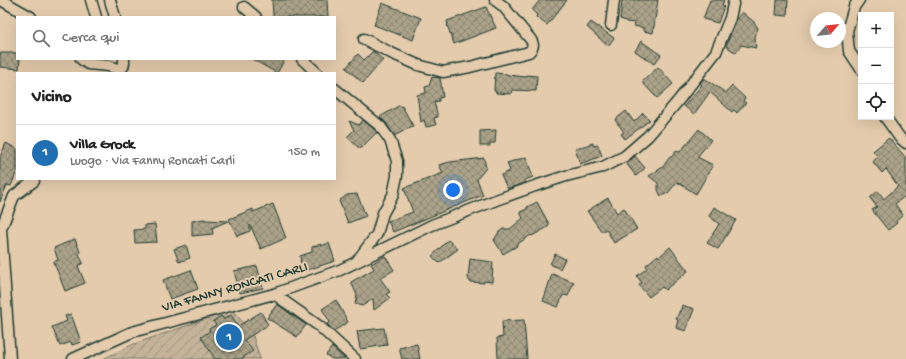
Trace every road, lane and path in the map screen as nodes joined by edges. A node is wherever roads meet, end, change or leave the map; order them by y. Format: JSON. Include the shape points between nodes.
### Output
{"nodes":[{"id":1,"x":1,"y":0,"type":"edge"},
{"id":2,"x":91,"y":0,"type":"edge"},
{"id":3,"x":110,"y":0,"type":"edge"},
{"id":4,"x":495,"y":0,"type":"edge"},
{"id":5,"x":614,"y":0,"type":"edge"},
{"id":6,"x":734,"y":0,"type":"edge"},
{"id":7,"x":859,"y":0,"type":"edge"},
{"id":8,"x":244,"y":6,"type":"dead end"},
{"id":9,"x":29,"y":16,"type":"edge"},
{"id":10,"x":96,"y":16,"type":"edge"},
{"id":11,"x":115,"y":16,"type":"edge"},
{"id":12,"x":255,"y":16,"type":"edge"},
{"id":13,"x":611,"y":25,"type":"dead end"},
{"id":14,"x":364,"y":38,"type":"dead end"},
{"id":15,"x":82,"y":60,"type":"edge"},
{"id":16,"x":124,"y":60,"type":"edge"},
{"id":17,"x":303,"y":60,"type":"edge"},
{"id":18,"x":96,"y":62,"type":"edge"},
{"id":19,"x":858,"y":64,"type":"edge"},
{"id":20,"x":316,"y":72,"type":"edge"},
{"id":21,"x":336,"y":90,"type":"edge"},
{"id":22,"x":887,"y":120,"type":"edge"},
{"id":23,"x":906,"y":143,"type":"edge"},
{"id":24,"x":34,"y":181,"type":"dead end"},
{"id":25,"x":356,"y":263,"type":"junction"},
{"id":26,"x":274,"y":294,"type":"junction"},
{"id":27,"x":10,"y":359,"type":"edge"},
{"id":28,"x":73,"y":359,"type":"edge"},
{"id":29,"x":355,"y":359,"type":"edge"}],
"edges":[{"from":1,"to":9,"type":"street"},
{"from":2,"to":10,"type":"street"},
{"from":3,"to":11,"type":"street"},
{"from":4,"to":14,"type":"street","via":[[532,40],[533,47],[529,52],[443,72],[391,54]]},
{"from":5,"to":13,"type":"street"},
{"from":6,"to":25,"type":"street","name":"VIA FANNY RONCATI CARLI","via":[[730,18],[716,52],[678,102],[648,136],[625,156],[603,166],[535,186],[432,224]]},
{"from":7,"to":19,"type":"street","via":[[854,7],[848,31],[849,51]]},
{"from":8,"to":12,"type":"street"},
{"from":15,"to":18,"type":"street","via":[[88,64]]},
{"from":16,"to":18,"type":"street","via":[[123,66],[118,69]]},
{"from":17,"to":20,"type":"street"},
{"from":21,"to":25,"type":"street","via":[[380,126],[393,146],[397,161],[397,176],[392,195],[377,234]]},
{"from":22,"to":23,"type":"street"},
{"from":24,"to":27,"type":"street","via":[[14,196],[1,229]]},
{"from":25,"to":26,"type":"street","name":"VIA FANNY RONCATI CARLI"},
{"from":26,"to":28,"type":"street","name":"VIA FANNY RONCATI CARLI","via":[[132,332]]},
{"from":26,"to":29,"type":"street","via":[[319,326]]}]}
